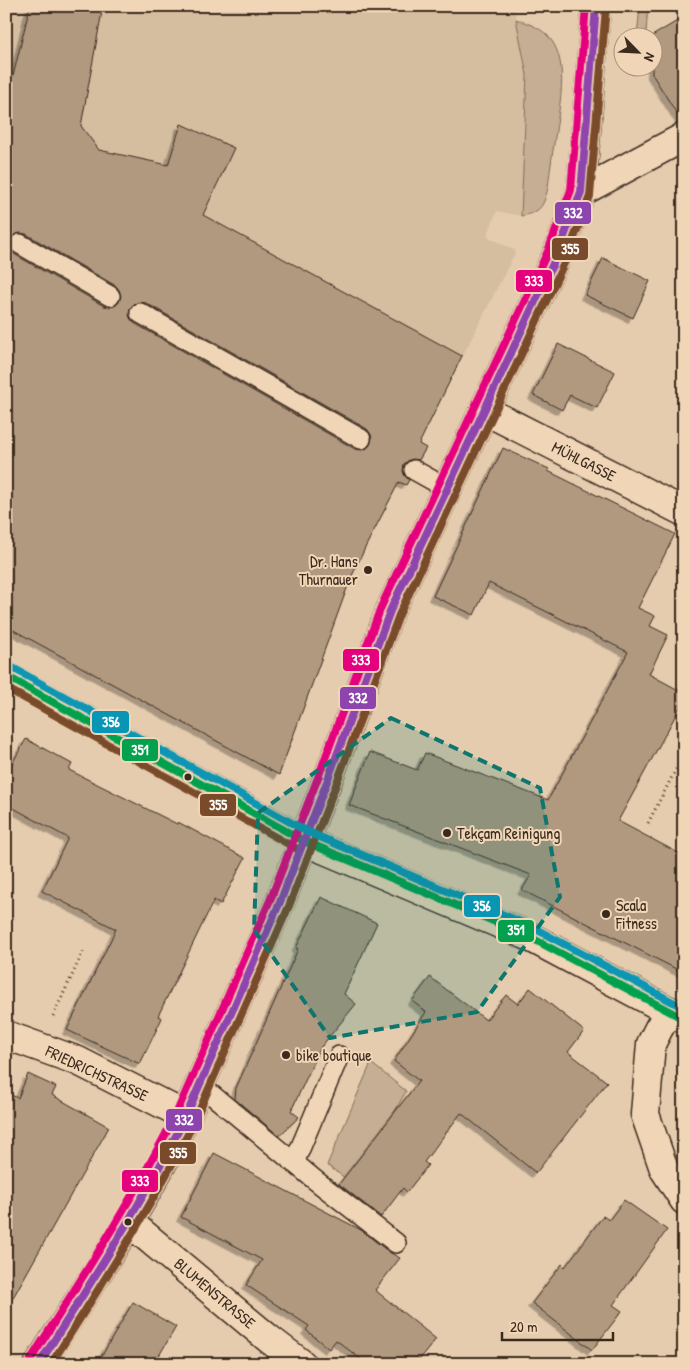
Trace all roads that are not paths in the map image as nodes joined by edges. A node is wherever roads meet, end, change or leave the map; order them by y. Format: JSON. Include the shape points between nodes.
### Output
{"nodes":[{"id":1,"x":596,"y":6,"type":"edge"},
{"id":2,"x":684,"y":137,"type":"edge"},
{"id":3,"x":581,"y":192,"type":"junction"},
{"id":4,"x":20,"y":244,"type":"dead end"},
{"id":5,"x":110,"y":296,"type":"dead end"},
{"id":6,"x":140,"y":312,"type":"dead end"},
{"id":7,"x":484,"y":410,"type":"junction"},
{"id":8,"x":361,"y":439,"type":"dead end"},
{"id":9,"x":414,"y":470,"type":"dead end"},
{"id":10,"x":448,"y":489,"type":"junction"},
{"id":11,"x":684,"y":512,"type":"edge"},
{"id":12,"x":6,"y":676,"type":"edge"},
{"id":13,"x":304,"y":840,"type":"junction"},
{"id":14,"x":677,"y":1015,"type":"edge"},
{"id":15,"x":6,"y":1035,"type":"edge"},
{"id":16,"x":339,"y":1056,"type":"dead end"},
{"id":17,"x":200,"y":1085,"type":"junction"},
{"id":18,"x":186,"y":1116,"type":"junction"},
{"id":19,"x":294,"y":1163,"type":"junction"},
{"id":20,"x":684,"y":1200,"type":"edge"},
{"id":21,"x":128,"y":1222,"type":"junction"},
{"id":22,"x":396,"y":1243,"type":"dead end"},
{"id":23,"x":39,"y":1364,"type":"edge"},
{"id":24,"x":302,"y":1364,"type":"edge"}],
"edges":[{"from":1,"to":3,"type":"main road"},
{"from":2,"to":3,"type":"main road"},
{"from":3,"to":7,"type":"main road","via":[[558,255]]},
{"from":4,"to":5,"type":"lane"},
{"from":6,"to":8,"type":"lane"},
{"from":7,"to":10,"type":"main road"},
{"from":7,"to":11,"type":"main road","name":"MÜHLGASSE"},
{"from":9,"to":10,"type":"lane"},
{"from":10,"to":13,"type":"main road","via":[[390,611]]},
{"from":12,"to":13,"type":"main road"},
{"from":13,"to":14,"type":"main road","via":[[526,935]]},
{"from":13,"to":17,"type":"main road"},
{"from":14,"to":20,"type":"main road","via":[[659,1028],[651,1044],[645,1114],[664,1170]]},
{"from":15,"to":18,"type":"main road","name":"FRIEDRICHSTRASSE","via":[[78,1061]]},
{"from":16,"to":19,"type":"lane"},
{"from":17,"to":18,"type":"main road"},
{"from":17,"to":19,"type":"lane"},
{"from":18,"to":21,"type":"main road"},
{"from":19,"to":22,"type":"lane"},
{"from":21,"to":23,"type":"main road"},
{"from":21,"to":24,"type":"main road","name":"BLUMENSTRASSE"}]}
